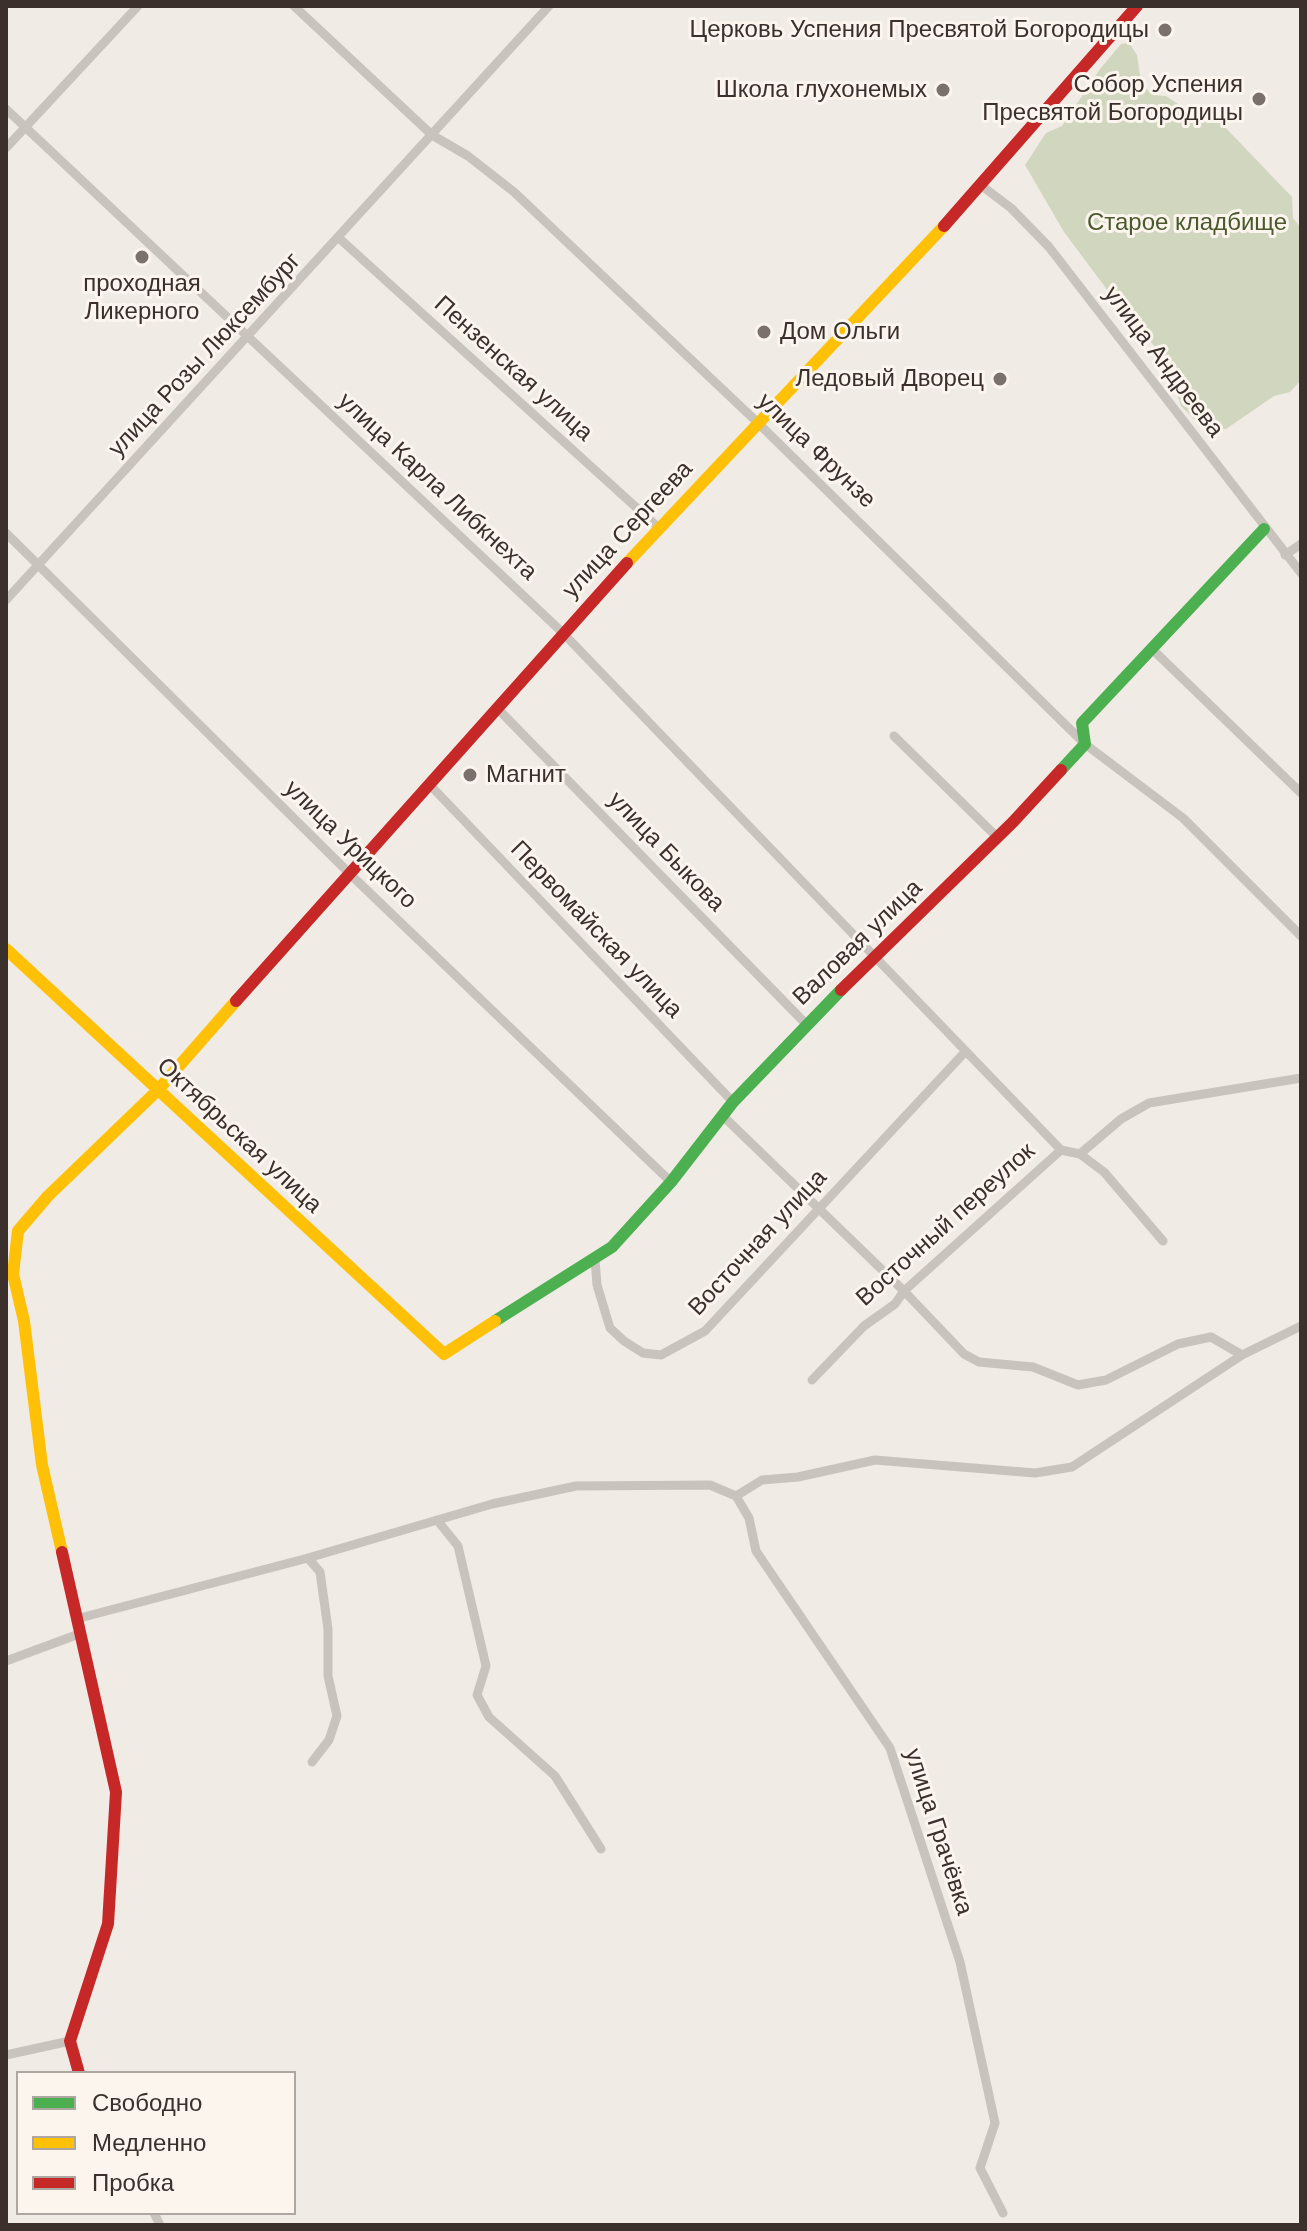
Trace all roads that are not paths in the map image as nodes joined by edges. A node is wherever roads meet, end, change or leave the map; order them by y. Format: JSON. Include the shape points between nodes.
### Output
{"nodes":[{"id":1,"x":138,"y":6,"type":"edge"},
{"id":2,"x":294,"y":6,"type":"edge"},
{"id":3,"x":549,"y":6,"type":"edge"},
{"id":4,"x":1137,"y":6,"type":"edge"},
{"id":5,"x":6,"y":109,"type":"edge"},
{"id":6,"x":26,"y":127,"type":"junction"},
{"id":7,"x":432,"y":135,"type":"junction"},
{"id":8,"x":6,"y":148,"type":"edge"},
{"id":9,"x":982,"y":186,"type":"junction"},
{"id":10,"x":340,"y":239,"type":"junction"},
{"id":11,"x":247,"y":337,"type":"junction"},
{"id":12,"x":757,"y":422,"type":"junction"},
{"id":13,"x":660,"y":529,"type":"junction"},
{"id":14,"x":1264,"y":529,"type":"junction"},
{"id":15,"x":6,"y":533,"type":"edge"},
{"id":16,"x":1301,"y":544,"type":"edge"},
{"id":17,"x":1285,"y":555,"type":"junction"},
{"id":18,"x":39,"y":565,"type":"junction"},
{"id":19,"x":1301,"y":573,"type":"edge"},
{"id":20,"x":6,"y":600,"type":"edge"},
{"id":21,"x":562,"y":632,"type":"junction"},
{"id":22,"x":1151,"y":648,"type":"junction"},
{"id":23,"x":497,"y":708,"type":"junction"},
{"id":24,"x":894,"y":736,"type":"dead end"},
{"id":25,"x":1085,"y":744,"type":"junction"},
{"id":26,"x":430,"y":785,"type":"junction"},
{"id":27,"x":1301,"y":793,"type":"edge"},
{"id":28,"x":997,"y":837,"type":"junction"},
{"id":29,"x":351,"y":875,"type":"junction"},
{"id":30,"x":1301,"y":936,"type":"edge"},
{"id":31,"x":6,"y":949,"type":"edge"},
{"id":32,"x":874,"y":958,"type":"junction"},
{"id":33,"x":806,"y":1024,"type":"junction"},
{"id":34,"x":965,"y":1052,"type":"junction"},
{"id":35,"x":1301,"y":1078,"type":"edge"},
{"id":36,"x":158,"y":1090,"type":"junction"},
{"id":37,"x":733,"y":1102,"type":"junction"},
{"id":38,"x":723,"y":1116,"type":"junction"},
{"id":39,"x":1061,"y":1150,"type":"junction"},
{"id":40,"x":1080,"y":1154,"type":"junction"},
{"id":41,"x":671,"y":1182,"type":"junction"},
{"id":42,"x":819,"y":1208,"type":"junction"},
{"id":43,"x":1163,"y":1241,"type":"dead end"},
{"id":44,"x":595,"y":1260,"type":"junction"},
{"id":45,"x":904,"y":1291,"type":"junction"},
{"id":46,"x":1301,"y":1326,"type":"edge"},
{"id":47,"x":444,"y":1354,"type":"joint"},
{"id":48,"x":1242,"y":1355,"type":"junction"},
{"id":49,"x":812,"y":1380,"type":"dead end"},
{"id":50,"x":736,"y":1496,"type":"junction"},
{"id":51,"x":437,"y":1520,"type":"junction"},
{"id":52,"x":308,"y":1558,"type":"junction"},
{"id":53,"x":76,"y":1619,"type":"junction"},
{"id":54,"x":79,"y":1634,"type":"junction"},
{"id":55,"x":6,"y":1661,"type":"edge"},
{"id":56,"x":312,"y":1762,"type":"dead end"},
{"id":57,"x":601,"y":1849,"type":"dead end"},
{"id":58,"x":70,"y":2041,"type":"junction"},
{"id":59,"x":6,"y":2055,"type":"edge"},
{"id":60,"x":78,"y":2071,"type":"edge"},
{"id":61,"x":1003,"y":2213,"type":"dead end"}],
"edges":[{"from":1,"to":6,"type":"street"},
{"from":2,"to":7,"type":"street","name":"улица Фрунзе"},
{"from":3,"to":7,"type":"street","name":"улица Розы Люксембург"},
{"from":4,"to":9,"type":"street","name":"улица Сергеева"},
{"from":5,"to":6,"type":"street","name":"улица Карла Либкнехта"},
{"from":6,"to":8,"type":"street"},
{"from":6,"to":11,"type":"street","name":"улица Карла Либкнехта"},
{"from":7,"to":10,"type":"street","name":"улица Розы Люксембург"},
{"from":7,"to":12,"type":"street","name":"улица Фрунзе","via":[[514,192]]},
{"from":9,"to":12,"type":"street","name":"улица Сергеева"},
{"from":9,"to":14,"type":"street","name":"улица Андреева","via":[[1049,247]]},
{"from":10,"to":11,"type":"street","name":"улица Розы Люксембург"},
{"from":10,"to":13,"type":"street","name":"Пензенская улица"},
{"from":11,"to":18,"type":"street","name":"улица Розы Люксембург"},
{"from":11,"to":21,"type":"street","name":"улица Карла Либкнехта"},
{"from":12,"to":13,"type":"street","name":"улица Сергеева"},
{"from":12,"to":25,"type":"street","name":"улица Фрунзе"},
{"from":13,"to":21,"type":"street","name":"улица Сергеева"},
{"from":14,"to":17,"type":"street","name":"улица Андреева"},
{"from":14,"to":22,"type":"street","name":"Валовая улица"},
{"from":15,"to":18,"type":"street","name":"улица Урицкого"},
{"from":16,"to":17,"type":"street"},
{"from":17,"to":19,"type":"street","name":"улица Андреева"},
{"from":18,"to":20,"type":"street","name":"улица Розы Люксембург"},
{"from":18,"to":29,"type":"street","name":"улица Урицкого"},
{"from":21,"to":23,"type":"street","name":"улица Сергеева"},
{"from":21,"to":32,"type":"street","name":"улица Карла Либкнехта"},
{"from":22,"to":25,"type":"street","name":"Валовая улица","via":[[1082,723]]},
{"from":22,"to":27,"type":"street"},
{"from":23,"to":26,"type":"street","name":"улица Сергеева"},
{"from":23,"to":33,"type":"street","name":"улица Быкова"},
{"from":24,"to":28,"type":"street"},
{"from":25,"to":28,"type":"street","name":"Валовая улица"},
{"from":25,"to":30,"type":"street","name":"улица Фрунзе","via":[[1183,818]]},
{"from":26,"to":29,"type":"street","name":"улица Сергеева"},
{"from":26,"to":37,"type":"street","name":"Первомайская улица"},
{"from":28,"to":32,"type":"street","name":"Валовая улица"},
{"from":29,"to":36,"type":"street","name":"улица Сергеева"},
{"from":29,"to":41,"type":"street","name":"улица Урицкого"},
{"from":31,"to":36,"type":"street","name":"Октябрьская улица"},
{"from":32,"to":33,"type":"street","name":"Валовая улица"},
{"from":32,"to":34,"type":"street","name":"улица Карла Либкнехта"},
{"from":33,"to":37,"type":"street","name":"Валовая улица"},
{"from":34,"to":39,"type":"street","name":"улица Карла Либкнехта"},
{"from":34,"to":42,"type":"street","name":"Восточная улица"},
{"from":35,"to":40,"type":"street","via":[[1149,1103]]},
{"from":36,"to":47,"type":"street","name":"Октябрьская улица"},
{"from":36,"to":53,"type":"street","name":"улица Сергеева","via":[[18,1231],[13,1274],[42,1465]]},
{"from":37,"to":38,"type":"street","name":"Валовая улица"},
{"from":38,"to":41,"type":"street","name":"Валовая улица"},
{"from":38,"to":42,"type":"street"},
{"from":39,"to":40,"type":"street","name":"Восточный переулок"},
{"from":39,"to":45,"type":"street","name":"Восточный переулок"},
{"from":40,"to":43,"type":"street","via":[[1104,1172]]},
{"from":41,"to":44,"type":"street","name":"Валовая улица"},
{"from":42,"to":44,"type":"street","name":"Восточная улица","via":[[705,1331],[661,1355],[643,1353],[610,1328]]},
{"from":42,"to":45,"type":"street"},
{"from":44,"to":47,"type":"street","name":"Валовая улица"},
{"from":45,"to":48,"type":"street","via":[[964,1354],[979,1362],[1033,1367],[1078,1385],[1106,1380],[1178,1344],[1211,1337]]},
{"from":45,"to":49,"type":"street","name":"Восточный переулок"},
{"from":46,"to":48,"type":"street"},
{"from":48,"to":50,"type":"street","via":[[1072,1467],[1035,1473],[875,1460],[762,1480]]},
{"from":50,"to":51,"type":"street","via":[[710,1485],[576,1486]]},
{"from":50,"to":61,"type":"street","name":"улица Грачёвка","via":[[749,1518],[756,1551],[890,1748],[960,1962],[995,2123],[980,2168]]},
{"from":51,"to":52,"type":"street"},
{"from":51,"to":57,"type":"street","via":[[458,1546],[486,1666],[477,1695],[489,1717],[555,1776]]},
{"from":52,"to":53,"type":"street"},
{"from":52,"to":56,"type":"street","via":[[320,1572],[328,1676],[337,1716],[329,1740]]},
{"from":53,"to":54,"type":"street","name":"улица Сергеева"},
{"from":54,"to":55,"type":"street"},
{"from":54,"to":58,"type":"street","name":"улица Сергеева","via":[[116,1792],[108,1924]]},
{"from":58,"to":59,"type":"street"},
{"from":58,"to":60,"type":"street"}]}
